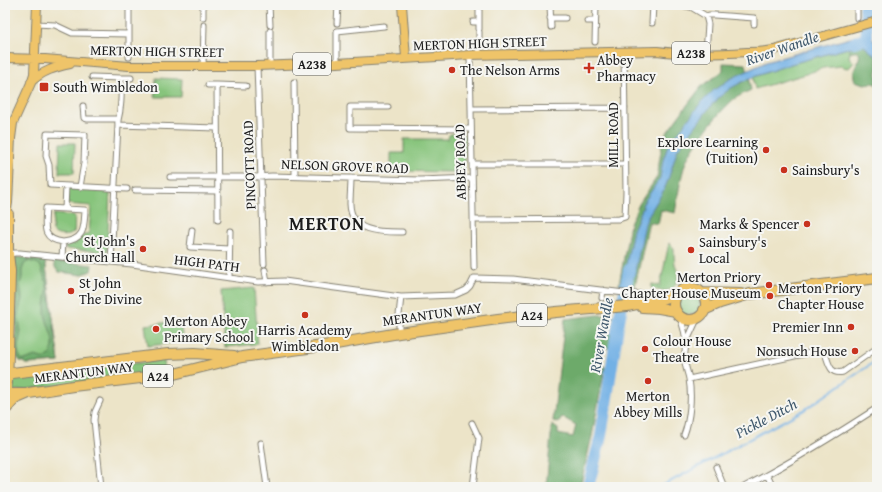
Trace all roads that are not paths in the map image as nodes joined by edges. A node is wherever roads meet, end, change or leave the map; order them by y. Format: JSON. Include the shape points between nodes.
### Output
{"nodes":[{"id":1,"x":37,"y":5,"type":"edge"},
{"id":2,"x":129,"y":5,"type":"edge"},
{"id":3,"x":203,"y":5,"type":"edge"},
{"id":4,"x":270,"y":5,"type":"edge"},
{"id":5,"x":338,"y":5,"type":"edge"},
{"id":6,"x":402,"y":5,"type":"edge"},
{"id":7,"x":479,"y":5,"type":"edge"},
{"id":8,"x":550,"y":5,"type":"edge"},
{"id":9,"x":596,"y":5,"type":"edge"},
{"id":10,"x":653,"y":5,"type":"edge"},
{"id":11,"x":684,"y":5,"type":"edge"},
{"id":12,"x":857,"y":5,"type":"edge"},
{"id":13,"x":706,"y":16,"type":"junction"},
{"id":14,"x":203,"y":17,"type":"dead end"},
{"id":15,"x":550,"y":18,"type":"junction"},
{"id":16,"x":565,"y":18,"type":"dead end"},
{"id":17,"x":587,"y":21,"type":"dead end"},
{"id":18,"x":595,"y":21,"type":"junction"},
{"id":19,"x":859,"y":22,"type":"junction"},
{"id":20,"x":875,"y":22,"type":"edge"},
{"id":21,"x":337,"y":23,"type":"dead end"},
{"id":22,"x":652,"y":23,"type":"dead end"},
{"id":23,"x":36,"y":24,"type":"junction"},
{"id":24,"x":754,"y":24,"type":"dead end"},
{"id":25,"x":204,"y":25,"type":"dead end"},
{"id":26,"x":270,"y":25,"type":"dead end"},
{"id":27,"x":384,"y":26,"type":"dead end"},
{"id":28,"x":551,"y":27,"type":"dead end"},
{"id":29,"x":270,"y":31,"type":"dead end"},
{"id":30,"x":129,"y":34,"type":"junction"},
{"id":31,"x":595,"y":42,"type":"dead end"},
{"id":32,"x":624,"y":52,"type":"junction"},
{"id":33,"x":706,"y":54,"type":"junction"},
{"id":34,"x":470,"y":55,"type":"junction"},
{"id":35,"x":479,"y":55,"type":"junction"},
{"id":36,"x":129,"y":57,"type":"dead end"},
{"id":37,"x":5,"y":58,"type":"edge"},
{"id":38,"x":34,"y":58,"type":"junction"},
{"id":39,"x":406,"y":58,"type":"junction"},
{"id":40,"x":79,"y":62,"type":"junction"},
{"id":41,"x":337,"y":63,"type":"junction"},
{"id":42,"x":270,"y":65,"type":"junction"},
{"id":43,"x":203,"y":66,"type":"junction"},
{"id":44,"x":257,"y":66,"type":"junction"},
{"id":45,"x":92,"y":77,"type":"dead end"},
{"id":46,"x":121,"y":78,"type":"junction"},
{"id":47,"x":131,"y":78,"type":"dead end"},
{"id":48,"x":294,"y":82,"type":"dead end"},
{"id":49,"x":31,"y":83,"type":"junction"},
{"id":50,"x":208,"y":85,"type":"dead end"},
{"id":51,"x":217,"y":85,"type":"junction"},
{"id":52,"x":246,"y":86,"type":"dead end"},
{"id":53,"x":83,"y":106,"type":"dead end"},
{"id":54,"x":388,"y":108,"type":"dead end"},
{"id":55,"x":625,"y":108,"type":"junction"},
{"id":56,"x":471,"y":109,"type":"junction"},
{"id":57,"x":9,"y":122,"type":"edge"},
{"id":58,"x":118,"y":122,"type":"junction"},
{"id":59,"x":217,"y":128,"type":"junction"},
{"id":60,"x":471,"y":129,"type":"junction"},
{"id":61,"x":472,"y":164,"type":"junction"},
{"id":62,"x":625,"y":164,"type":"junction"},
{"id":63,"x":261,"y":176,"type":"junction"},
{"id":64,"x":295,"y":176,"type":"junction"},
{"id":65,"x":170,"y":177,"type":"dead end"},
{"id":66,"x":217,"y":177,"type":"junction"},
{"id":67,"x":351,"y":178,"type":"junction"},
{"id":68,"x":472,"y":178,"type":"junction"},
{"id":69,"x":66,"y":186,"type":"junction"},
{"id":70,"x":80,"y":187,"type":"junction"},
{"id":71,"x":115,"y":189,"type":"junction"},
{"id":72,"x":127,"y":189,"type":"dead end"},
{"id":73,"x":135,"y":190,"type":"dead end"},
{"id":74,"x":217,"y":191,"type":"junction"},
{"id":75,"x":8,"y":203,"type":"junction"},
{"id":76,"x":64,"y":209,"type":"junction"},
{"id":77,"x":218,"y":220,"type":"dead end"},
{"id":78,"x":474,"y":220,"type":"junction"},
{"id":79,"x":5,"y":221,"type":"edge"},
{"id":80,"x":192,"y":230,"type":"dead end"},
{"id":81,"x":230,"y":231,"type":"dead end"},
{"id":82,"x":402,"y":232,"type":"dead end"},
{"id":83,"x":64,"y":242,"type":"junction"},
{"id":84,"x":229,"y":249,"type":"junction"},
{"id":85,"x":9,"y":254,"type":"junction"},
{"id":86,"x":62,"y":257,"type":"junction"},
{"id":87,"x":111,"y":262,"type":"junction"},
{"id":88,"x":264,"y":264,"type":"dead end"},
{"id":89,"x":474,"y":268,"type":"dead end"},
{"id":90,"x":265,"y":270,"type":"dead end"},
{"id":91,"x":8,"y":271,"type":"edge"},
{"id":92,"x":229,"y":278,"type":"junction"},
{"id":93,"x":877,"y":278,"type":"edge"},
{"id":94,"x":268,"y":282,"type":"junction"},
{"id":95,"x":603,"y":290,"type":"junction"},
{"id":96,"x":701,"y":293,"type":"junction"},
{"id":97,"x":646,"y":294,"type":"dead end"},
{"id":98,"x":678,"y":294,"type":"junction"},
{"id":99,"x":752,"y":294,"type":"junction"},
{"id":100,"x":401,"y":297,"type":"junction"},
{"id":101,"x":602,"y":298,"type":"dead end"},
{"id":102,"x":627,"y":306,"type":"junction"},
{"id":103,"x":677,"y":313,"type":"junction"},
{"id":104,"x":701,"y":314,"type":"junction"},
{"id":105,"x":399,"y":333,"type":"junction"},
{"id":106,"x":686,"y":344,"type":"junction"},
{"id":107,"x":877,"y":348,"type":"edge"},
{"id":108,"x":242,"y":357,"type":"junction"},
{"id":109,"x":7,"y":374,"type":"edge"},
{"id":110,"x":689,"y":379,"type":"junction"},
{"id":111,"x":6,"y":393,"type":"edge"},
{"id":112,"x":29,"y":393,"type":"junction"},
{"id":113,"x":100,"y":401,"type":"dead end"},
{"id":114,"x":5,"y":402,"type":"edge"},
{"id":115,"x":877,"y":408,"type":"edge"},
{"id":116,"x":5,"y":410,"type":"edge"},
{"id":117,"x":472,"y":423,"type":"dead end"},
{"id":118,"x":684,"y":435,"type":"dead end"},
{"id":119,"x":261,"y":444,"type":"dead end"},
{"id":120,"x":716,"y":467,"type":"dead end"},
{"id":121,"x":767,"y":475,"type":"junction"},
{"id":122,"x":101,"y":487,"type":"edge"},
{"id":123,"x":267,"y":487,"type":"edge"},
{"id":124,"x":473,"y":487,"type":"edge"},
{"id":125,"x":724,"y":487,"type":"edge"},
{"id":126,"x":744,"y":487,"type":"edge"},
{"id":127,"x":772,"y":487,"type":"edge"}],
"edges":[{"from":1,"to":23,"type":"main road"},
{"from":2,"to":30,"type":"street"},
{"from":3,"to":14,"type":"street"},
{"from":4,"to":26,"type":"street"},
{"from":5,"to":21,"type":"street"},
{"from":6,"to":39,"type":"main road"},
{"from":7,"to":35,"type":"street","via":[[476,22],[479,30]]},
{"from":8,"to":15,"type":"street"},
{"from":9,"to":18,"type":"street"},
{"from":10,"to":22,"type":"street"},
{"from":11,"to":13,"type":"street"},
{"from":12,"to":19,"type":"street"},
{"from":13,"to":24,"type":"street","via":[[754,18]]},
{"from":13,"to":33,"type":"street"},
{"from":15,"to":16,"type":"street"},
{"from":15,"to":28,"type":"street"},
{"from":17,"to":18,"type":"street"},
{"from":18,"to":31,"type":"street"},
{"from":19,"to":20,"type":"main road","name":"MERTON HIGH STREET","number":"A238"},
{"from":19,"to":33,"type":"main road","name":"MERTON HIGH STREET","number":"A238","via":[[771,51]]},
{"from":23,"to":30,"type":"street","via":[[55,25],[72,33]]},
{"from":23,"to":38,"type":"main road"},
{"from":25,"to":43,"type":"street"},
{"from":27,"to":41,"type":"street","via":[[337,31]]},
{"from":29,"to":42,"type":"street"},
{"from":30,"to":36,"type":"street"},
{"from":32,"to":33,"type":"main road","name":"MERTON HIGH STREET","number":"A238"},
{"from":32,"to":35,"type":"main road","name":"MERTON HIGH STREET","number":"A238"},
{"from":32,"to":55,"type":"street","name":"MILL ROAD"},
{"from":34,"to":35,"type":"main road","name":"MERTON HIGH STREET","number":"A238"},
{"from":34,"to":39,"type":"main road","name":"MERTON HIGH STREET","number":"A238"},
{"from":34,"to":56,"type":"street","name":"ABBEY ROAD"},
{"from":37,"to":38,"type":"main road","number":"A238"},
{"from":38,"to":40,"type":"main road","name":"MERTON HIGH STREET","number":"A238"},
{"from":38,"to":49,"type":"main road"},
{"from":39,"to":41,"type":"main road","name":"MERTON HIGH STREET","number":"A238"},
{"from":40,"to":43,"type":"main road","name":"MERTON HIGH STREET","number":"A238","via":[[129,66]]},
{"from":40,"to":49,"type":"main road","name":"MERTON HIGH STREET","number":"A238","via":[[52,68]]},
{"from":41,"to":42,"type":"main road","name":"MERTON HIGH STREET","number":"A238"},
{"from":42,"to":44,"type":"main road","name":"MERTON HIGH STREET","number":"A238"},
{"from":43,"to":44,"type":"main road","name":"MERTON HIGH STREET","number":"A238"},
{"from":44,"to":63,"type":"street","name":"PINCOTT ROAD"},
{"from":45,"to":46,"type":"street"},
{"from":46,"to":47,"type":"street"},
{"from":46,"to":58,"type":"street"},
{"from":48,"to":64,"type":"street"},
{"from":49,"to":57,"type":"main road"},
{"from":50,"to":51,"type":"street"},
{"from":51,"to":52,"type":"street"},
{"from":51,"to":59,"type":"street"},
{"from":53,"to":58,"type":"street","via":[[84,118]]},
{"from":54,"to":60,"type":"street","via":[[350,107],[350,128]]},
{"from":55,"to":56,"type":"street"},
{"from":55,"to":62,"type":"street","name":"MILL ROAD"},
{"from":56,"to":60,"type":"street","name":"ABBEY ROAD"},
{"from":57,"to":75,"type":"main road","via":[[11,138]]},
{"from":58,"to":59,"type":"street"},
{"from":58,"to":71,"type":"street"},
{"from":59,"to":66,"type":"street"},
{"from":60,"to":61,"type":"street","name":"ABBEY ROAD"},
{"from":61,"to":62,"type":"street"},
{"from":61,"to":68,"type":"street","name":"ABBEY ROAD"},
{"from":62,"to":78,"type":"street","name":"MILL ROAD","via":[[624,218]]},
{"from":63,"to":64,"type":"street","name":"NELSON GROVE ROAD"},
{"from":63,"to":66,"type":"street","name":"NELSON GROVE ROAD"},
{"from":63,"to":88,"type":"street","name":"PINCOTT ROAD"},
{"from":64,"to":67,"type":"street","name":"NELSON GROVE ROAD"},
{"from":65,"to":66,"type":"street","name":"NELSON GROVE ROAD"},
{"from":66,"to":74,"type":"street"},
{"from":67,"to":68,"type":"street","name":"NELSON GROVE ROAD"},
{"from":67,"to":82,"type":"street","via":[[350,204],[352,214],[359,223],[370,230]]},
{"from":68,"to":78,"type":"street","name":"ABBEY ROAD"},
{"from":69,"to":70,"type":"street"},
{"from":69,"to":70,"type":"street","via":[[50,185],[46,156],[48,134],[85,135]]},
{"from":69,"to":76,"type":"street"},
{"from":70,"to":71,"type":"street"},
{"from":71,"to":72,"type":"street"},
{"from":71,"to":87,"type":"street"},
{"from":73,"to":74,"type":"street"},
{"from":74,"to":77,"type":"street"},
{"from":75,"to":79,"type":"main road"},
{"from":75,"to":85,"type":"main road"},
{"from":76,"to":83,"type":"street","via":[[46,208],[45,228],[51,238]]},
{"from":76,"to":83,"type":"street","via":[[85,210],[84,230],[76,240]]},
{"from":78,"to":89,"type":"street","name":"ABBEY ROAD"},
{"from":80,"to":84,"type":"street","via":[[190,247]]},
{"from":81,"to":84,"type":"street"},
{"from":83,"to":86,"type":"street"},
{"from":84,"to":92,"type":"street"},
{"from":85,"to":86,"type":"street","name":"HIGH PATH"},
{"from":85,"to":91,"type":"main road"},
{"from":86,"to":87,"type":"street","name":"HIGH PATH"},
{"from":87,"to":92,"type":"street","name":"HIGH PATH"},
{"from":90,"to":94,"type":"street"},
{"from":91,"to":109,"type":"main road"},
{"from":92,"to":94,"type":"street","name":"HIGH PATH"},
{"from":93,"to":99,"type":"highway","number":"A24"},
{"from":94,"to":100,"type":"street","name":"HIGH PATH","via":[[276,280]]},
{"from":95,"to":97,"type":"street"},
{"from":95,"to":100,"type":"street","name":"HIGH PATH","via":[[513,279],[474,278],[466,290],[455,295]]},
{"from":95,"to":101,"type":"street"},
{"from":96,"to":98,"type":"highway","number":"A24","via":[[689,288]]},
{"from":96,"to":99,"type":"highway","number":"A24"},
{"from":96,"to":104,"type":"highway","via":[[705,301]]},
{"from":98,"to":102,"type":"highway","name":"MERANTUN WAY","number":"A24"},
{"from":98,"to":103,"type":"highway","via":[[674,302]]},
{"from":99,"to":104,"type":"highway","number":"A24","via":[[720,303]]},
{"from":100,"to":105,"type":"street"},
{"from":102,"to":103,"type":"highway","name":"MERANTUN WAY","number":"A24","via":[[659,308]]},
{"from":102,"to":105,"type":"highway","name":"MERANTUN WAY","number":"A24","via":[[556,312]]},
{"from":103,"to":104,"type":"highway","number":"A24","via":[[688,320]]},
{"from":103,"to":106,"type":"street","via":[[684,326]]},
{"from":104,"to":106,"type":"street"},
{"from":105,"to":108,"type":"highway","name":"MERANTUN WAY","number":"A24"},
{"from":106,"to":110,"type":"street","via":[[685,361]]},
{"from":107,"to":110,"type":"street","via":[[839,373],[832,370],[825,353],[818,351]]},
{"from":108,"to":109,"type":"highway","name":"MERANTUN WAY","number":"A24","via":[[195,353],[168,354]]},
{"from":108,"to":112,"type":"highway","name":"MERANTUN WAY","number":"A24","via":[[174,374]]},
{"from":109,"to":111,"type":"main road"},
{"from":110,"to":118,"type":"street","via":[[690,401]]},
{"from":111,"to":112,"type":"main road"},
{"from":111,"to":114,"type":"main road"},
{"from":112,"to":116,"type":"highway","name":"MERANTUN WAY","number":"A24","via":[[15,399]]},
{"from":113,"to":122,"type":"street","via":[[95,412],[94,434]]},
{"from":115,"to":121,"type":"street"},
{"from":117,"to":124,"type":"street","via":[[479,438]]},
{"from":119,"to":123,"type":"street"},
{"from":120,"to":125,"type":"street"},
{"from":121,"to":126,"type":"street"},
{"from":121,"to":127,"type":"street"}]}
